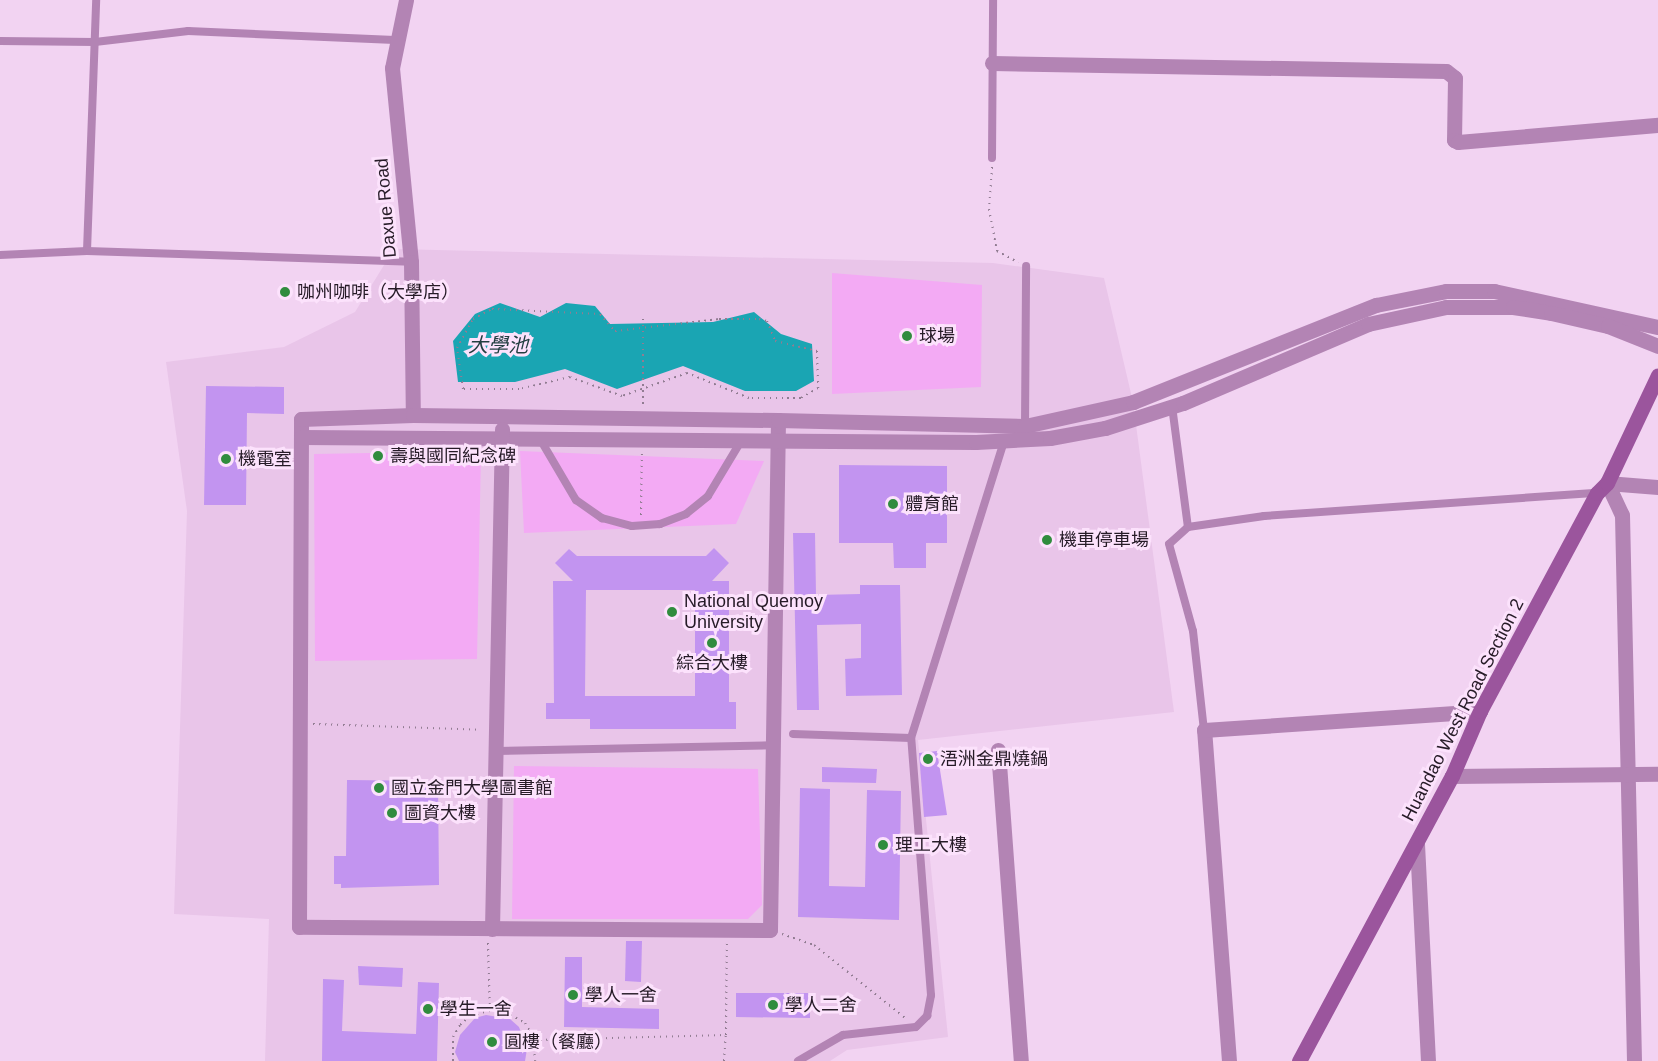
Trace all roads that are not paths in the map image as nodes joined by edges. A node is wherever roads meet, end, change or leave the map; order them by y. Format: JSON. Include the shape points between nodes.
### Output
{"nodes":[{"id":1,"x":96,"y":0,"type":"edge"},
{"id":2,"x":406,"y":0,"type":"edge"},
{"id":3,"x":993,"y":0,"type":"edge"},
{"id":4,"x":395,"y":40,"type":"junction"},
{"id":5,"x":0,"y":41,"type":"edge"},
{"id":6,"x":95,"y":42,"type":"junction"},
{"id":7,"x":992,"y":63,"type":"junction"},
{"id":8,"x":1658,"y":125,"type":"edge"},
{"id":9,"x":992,"y":158,"type":"road end"},
{"id":10,"x":87,"y":251,"type":"junction"},
{"id":11,"x":0,"y":255,"type":"edge"},
{"id":12,"x":411,"y":262,"type":"junction"},
{"id":13,"x":1026,"y":266,"type":"road end"},
{"id":14,"x":1658,"y":327,"type":"edge"},
{"id":15,"x":1658,"y":346,"type":"edge"},
{"id":16,"x":1658,"y":375,"type":"edge"},
{"id":17,"x":1172,"y":406,"type":"junction"},
{"id":18,"x":413,"y":415,"type":"junction"},
{"id":19,"x":502,"y":417,"type":"junction"},
{"id":20,"x":778,"y":420,"type":"junction"},
{"id":21,"x":1024,"y":426,"type":"junction"},
{"id":22,"x":301,"y":437,"type":"junction"},
{"id":23,"x":502,"y":438,"type":"junction"},
{"id":24,"x":540,"y":439,"type":"junction"},
{"id":25,"x":741,"y":441,"type":"junction"},
{"id":26,"x":778,"y":441,"type":"junction"},
{"id":27,"x":1004,"y":441,"type":"junction"},
{"id":28,"x":1658,"y":487,"type":"edge"},
{"id":29,"x":1602,"y":488,"type":"junction"},
{"id":30,"x":1188,"y":527,"type":"junction"},
{"id":31,"x":1480,"y":711,"type":"junction"},
{"id":32,"x":1204,"y":730,"type":"junction"},
{"id":33,"x":793,"y":734,"type":"dead end"},
{"id":34,"x":911,"y":738,"type":"junction"},
{"id":35,"x":773,"y":745,"type":"junction"},
{"id":36,"x":998,"y":750,"type":"dead end"},
{"id":37,"x":496,"y":751,"type":"junction"},
{"id":38,"x":1627,"y":774,"type":"junction"},
{"id":39,"x":1658,"y":774,"type":"edge"},
{"id":40,"x":1452,"y":776,"type":"junction"},
{"id":41,"x":1417,"y":844,"type":"junction"},
{"id":42,"x":492,"y":928,"type":"junction"},
{"id":43,"x":798,"y":1061,"type":"edge"},
{"id":44,"x":1021,"y":1061,"type":"edge"},
{"id":45,"x":1229,"y":1061,"type":"edge"},
{"id":46,"x":1299,"y":1061,"type":"edge"},
{"id":47,"x":1428,"y":1061,"type":"edge"},
{"id":48,"x":1634,"y":1061,"type":"edge"}],
"edges":[{"from":1,"to":6,"type":"lane"},
{"from":2,"to":4,"type":"street","name":"Daxue Road"},
{"from":3,"to":7,"type":"lane"},
{"from":4,"to":6,"type":"lane","via":[[188,31]]},
{"from":4,"to":12,"type":"street","name":"Daxue Road","via":[[392,68]]},
{"from":5,"to":6,"type":"lane"},
{"from":6,"to":10,"type":"lane"},
{"from":7,"to":8,"type":"street","via":[[1446,71],[1455,78],[1454,140],[1458,142]]},
{"from":7,"to":9,"type":"lane"},
{"from":10,"to":11,"type":"lane"},
{"from":10,"to":12,"type":"lane"},
{"from":12,"to":18,"type":"street","name":"Daxue Road"},
{"from":13,"to":21,"type":"lane"},
{"from":14,"to":21,"type":"street","via":[[1494,291],[1446,291],[1376,305],[1133,402]]},
{"from":15,"to":17,"type":"street","via":[[1608,326],[1551,313],[1513,307],[1446,307],[1368,324]]},
{"from":16,"to":29,"type":"main road","name":"Huandao West Road Section 2"},
{"from":17,"to":27,"type":"street","via":[[1105,428]]},
{"from":17,"to":30,"type":"lane"},
{"from":18,"to":19,"type":"street"},
{"from":18,"to":22,"type":"street","via":[[301,419]]},
{"from":19,"to":20,"type":"street"},
{"from":19,"to":23,"type":"street"},
{"from":20,"to":21,"type":"street"},
{"from":20,"to":26,"type":"street"},
{"from":22,"to":23,"type":"street"},
{"from":22,"to":42,"type":"street","via":[[299,927]]},
{"from":23,"to":24,"type":"street"},
{"from":23,"to":37,"type":"street"},
{"from":24,"to":25,"type":"street"},
{"from":24,"to":25,"type":"lane","via":[[576,500],[602,518],[632,526],[660,524],[686,514],[708,496]]},
{"from":25,"to":26,"type":"street"},
{"from":26,"to":27,"type":"street"},
{"from":26,"to":35,"type":"street"},
{"from":27,"to":34,"type":"lane"},
{"from":28,"to":29,"type":"street"},
{"from":29,"to":30,"type":"lane","via":[[1264,516]]},
{"from":29,"to":31,"type":"main road","name":"Huandao West Road Section 2"},
{"from":29,"to":38,"type":"street","via":[[1622,515]]},
{"from":30,"to":32,"type":"lane","via":[[1169,544],[1193,631]]},
{"from":31,"to":32,"type":"street"},
{"from":31,"to":40,"type":"main road","name":"Huandao West Road Section 2"},
{"from":32,"to":45,"type":"street"},
{"from":33,"to":34,"type":"lane"},
{"from":34,"to":43,"type":"lane","via":[[931,995],[927,1016],[916,1027],[843,1035]]},
{"from":35,"to":37,"type":"lane"},
{"from":35,"to":42,"type":"street","via":[[770,930]]},
{"from":36,"to":44,"type":"street"},
{"from":37,"to":42,"type":"street"},
{"from":38,"to":39,"type":"street"},
{"from":38,"to":40,"type":"street"},
{"from":38,"to":48,"type":"street"},
{"from":40,"to":41,"type":"main road","name":"Huandao West Road Section 2"},
{"from":41,"to":46,"type":"main road","name":"Huandao West Road Section 2"},
{"from":41,"to":47,"type":"street"}]}
